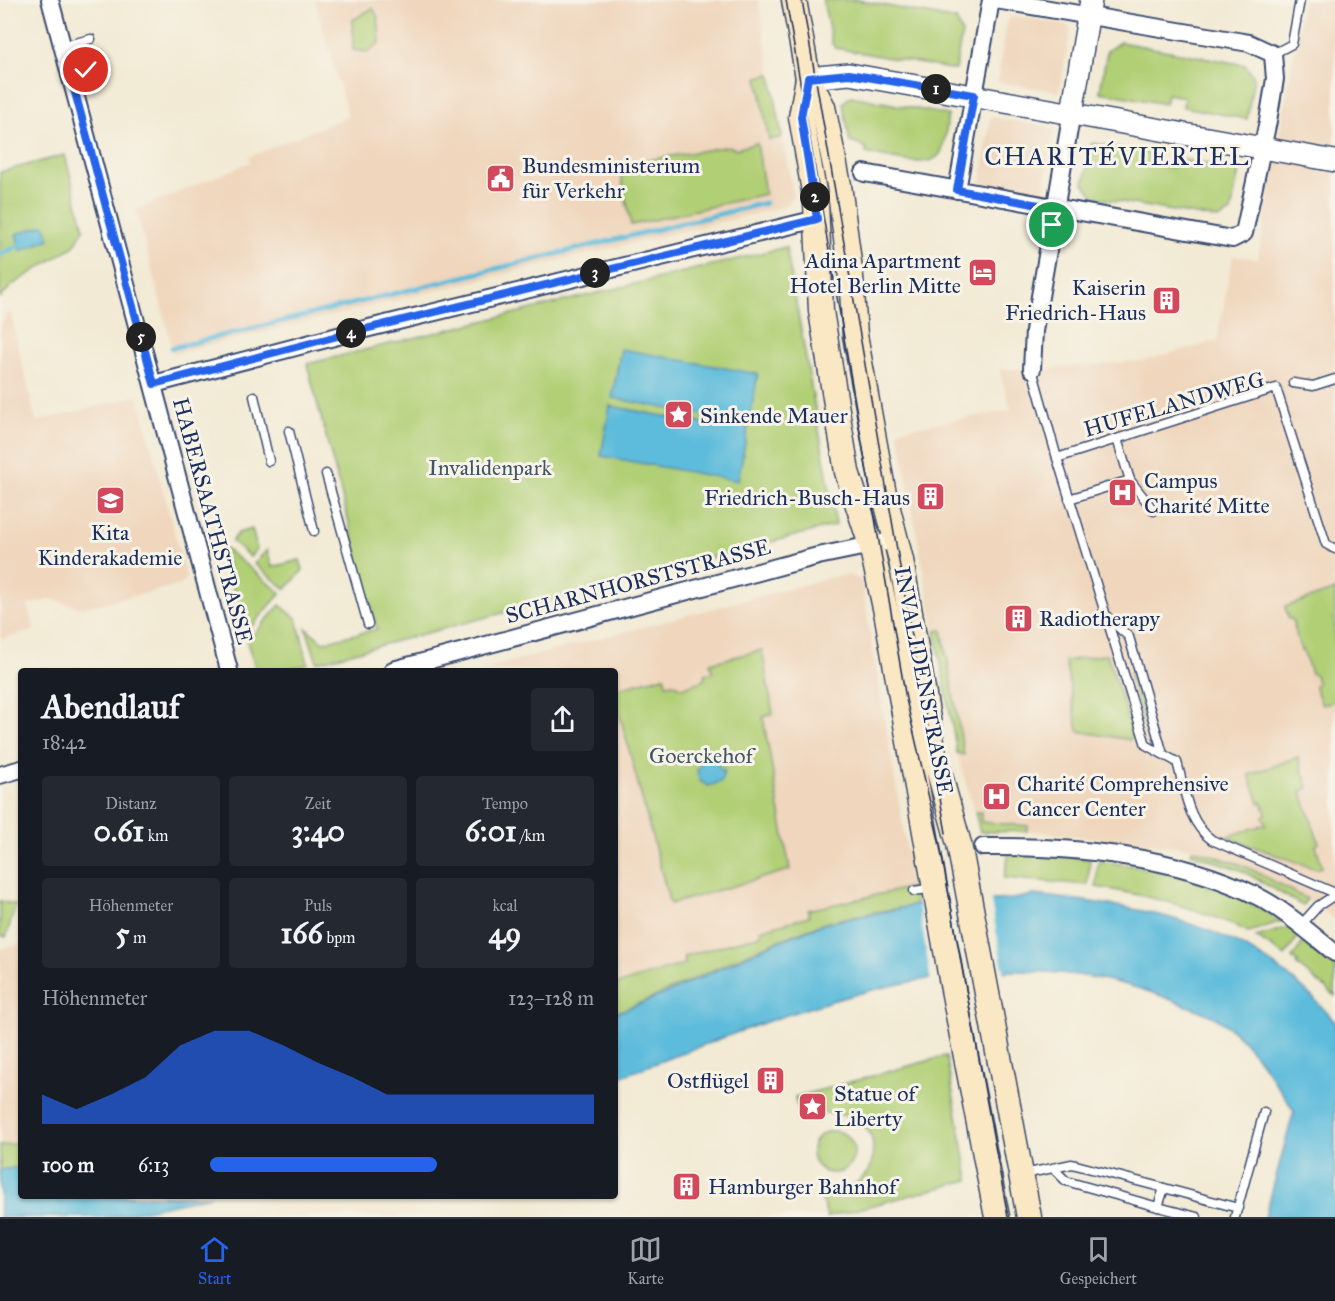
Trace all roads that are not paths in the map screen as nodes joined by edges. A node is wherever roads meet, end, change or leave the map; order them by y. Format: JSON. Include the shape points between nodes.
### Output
{"nodes":[{"id":1,"x":50,"y":0,"type":"edge"},
{"id":2,"x":794,"y":0,"type":"edge"},
{"id":3,"x":993,"y":0,"type":"edge"},
{"id":4,"x":1300,"y":0,"type":"edge"},
{"id":5,"x":1090,"y":8,"type":"edge"},
{"id":6,"x":91,"y":39,"type":"dead end"},
{"id":7,"x":63,"y":46,"type":"junction"},
{"id":8,"x":1273,"y":54,"type":"junction"},
{"id":9,"x":99,"y":67,"type":"dead end"},
{"id":10,"x":70,"y":74,"type":"junction"},
{"id":11,"x":808,"y":78,"type":"junction"},
{"id":12,"x":974,"y":95,"type":"junction"},
{"id":13,"x":1072,"y":112,"type":"junction"},
{"id":14,"x":1262,"y":148,"type":"junction"},
{"id":15,"x":1335,"y":161,"type":"edge"},
{"id":16,"x":864,"y":173,"type":"dead end"},
{"id":17,"x":957,"y":190,"type":"junction"},
{"id":18,"x":1055,"y":208,"type":"junction"},
{"id":19,"x":843,"y":215,"type":"junction"},
{"id":20,"x":817,"y":219,"type":"junction"},
{"id":21,"x":1032,"y":369,"type":"joint"},
{"id":22,"x":1335,"y":379,"type":"edge"},
{"id":23,"x":1293,"y":383,"type":"dead end"},
{"id":24,"x":154,"y":384,"type":"junction"},
{"id":25,"x":254,"y":396,"type":"dead end"},
{"id":26,"x":289,"y":432,"type":"dead end"},
{"id":27,"x":1117,"y":439,"type":"junction"},
{"id":28,"x":1057,"y":458,"type":"junction"},
{"id":29,"x":269,"y":461,"type":"dead end"},
{"id":30,"x":326,"y":474,"type":"dead end"},
{"id":31,"x":1130,"y":480,"type":"junction"},
{"id":32,"x":1069,"y":499,"type":"junction"},
{"id":33,"x":1154,"y":511,"type":"dead end"},
{"id":34,"x":314,"y":531,"type":"dead end"},
{"id":35,"x":896,"y":540,"type":"junction"},
{"id":36,"x":871,"y":545,"type":"junction"},
{"id":37,"x":1335,"y":549,"type":"edge"},
{"id":38,"x":1105,"y":615,"type":"junction"},
{"id":39,"x":369,"y":624,"type":"dead end"},
{"id":40,"x":228,"y":668,"type":"edge"},
{"id":41,"x":400,"y":668,"type":"edge"},
{"id":42,"x":1163,"y":753,"type":"junction"},
{"id":43,"x":18,"y":770,"type":"edge"},
{"id":44,"x":0,"y":775,"type":"edge"},
{"id":45,"x":983,"y":847,"type":"dead end"},
{"id":46,"x":1335,"y":894,"type":"edge"},
{"id":47,"x":1301,"y":925,"type":"junction"},
{"id":48,"x":1335,"y":953,"type":"edge"},
{"id":49,"x":1264,"y":1112,"type":"dead end"},
{"id":50,"x":1053,"y":1168,"type":"junction"},
{"id":51,"x":1020,"y":1175,"type":"junction"},
{"id":52,"x":1164,"y":1188,"type":"junction"},
{"id":53,"x":1158,"y":1207,"type":"junction"},
{"id":54,"x":1237,"y":1213,"type":"edge"},
{"id":55,"x":997,"y":1217,"type":"edge"},
{"id":56,"x":1029,"y":1217,"type":"edge"},
{"id":57,"x":1197,"y":1217,"type":"edge"}],
"edges":[{"from":1,"to":7,"type":"street","name":"HABERSAATHSTRASSE"},
{"from":2,"to":11,"type":"main road","name":"INVALIDENSTRASSE"},
{"from":3,"to":5,"type":"street"},
{"from":3,"to":12,"type":"street"},
{"from":4,"to":8,"type":"lane","via":[[1292,44]]},
{"from":5,"to":8,"type":"street","via":[[1250,44]]},
{"from":5,"to":13,"type":"street"},
{"from":6,"to":7,"type":"lane"},
{"from":7,"to":10,"type":"street","name":"HABERSAATHSTRASSE"},
{"from":8,"to":14,"type":"street","via":[[1275,79]]},
{"from":9,"to":10,"type":"lane"},
{"from":10,"to":24,"type":"street","name":"HABERSAATHSTRASSE"},
{"from":11,"to":12,"type":"street","via":[[849,74]]},
{"from":11,"to":19,"type":"main road","name":"INVALIDENSTRASSE","via":[[825,113]]},
{"from":11,"to":20,"type":"main road","name":"INVALIDENSTRASSE","via":[[801,117]]},
{"from":12,"to":13,"type":"street"},
{"from":12,"to":17,"type":"street"},
{"from":13,"to":14,"type":"street"},
{"from":13,"to":18,"type":"street"},
{"from":14,"to":15,"type":"street"},
{"from":14,"to":18,"type":"street","via":[[1244,233],[1232,239]]},
{"from":16,"to":17,"type":"street"},
{"from":17,"to":18,"type":"street"},
{"from":18,"to":21,"type":"street","via":[[1034,331]]},
{"from":19,"to":20,"type":"main road"},
{"from":19,"to":35,"type":"main road","name":"INVALIDENSTRASSE","via":[[855,335]]},
{"from":20,"to":24,"type":"street"},
{"from":20,"to":36,"type":"main road","name":"INVALIDENSTRASSE","via":[[821,310],[847,472]]},
{"from":21,"to":28,"type":"lane"},
{"from":22,"to":23,"type":"lane","via":[[1313,386]]},
{"from":24,"to":40,"type":"street","name":"HABERSAATHSTRASSE"},
{"from":25,"to":29,"type":"lane"},
{"from":26,"to":34,"type":"lane"},
{"from":27,"to":28,"type":"lane","name":"HUFELANDWEG"},
{"from":27,"to":31,"type":"lane"},
{"from":27,"to":37,"type":"lane","name":"HUFELANDWEG","via":[[1276,388],[1326,544]]},
{"from":28,"to":32,"type":"lane"},
{"from":30,"to":39,"type":"lane"},
{"from":31,"to":32,"type":"lane"},
{"from":31,"to":33,"type":"lane"},
{"from":32,"to":38,"type":"lane"},
{"from":35,"to":36,"type":"street","name":"SCHARNHORSTSTRASSE"},
{"from":35,"to":51,"type":"main road","name":"INVALIDENSTRASSE","via":[[934,754],[959,844]]},
{"from":36,"to":41,"type":"street","name":"SCHARNHORSTSTRASSE"},
{"from":36,"to":55,"type":"main road","name":"INVALIDENSTRASSE","via":[[929,892]]},
{"from":38,"to":42,"type":"lane","via":[[1129,637]]},
{"from":38,"to":42,"type":"lane","via":[[1146,745]]},
{"from":42,"to":46,"type":"lane","via":[[1177,762],[1192,818],[1202,833]]},
{"from":43,"to":44,"type":"street"},
{"from":45,"to":47,"type":"street","via":[[1094,853],[1191,870],[1258,897]]},
{"from":46,"to":47,"type":"lane","via":[[1317,906]]},
{"from":47,"to":48,"type":"street"},
{"from":49,"to":54,"type":"lane"},
{"from":50,"to":51,"type":"lane"},
{"from":50,"to":52,"type":"lane","via":[[1072,1164]]},
{"from":50,"to":53,"type":"lane","via":[[1066,1181]]},
{"from":51,"to":56,"type":"main road","name":"INVALIDENSTRASSE"},
{"from":52,"to":53,"type":"lane"},
{"from":52,"to":54,"type":"lane"},
{"from":53,"to":57,"type":"lane"}]}
